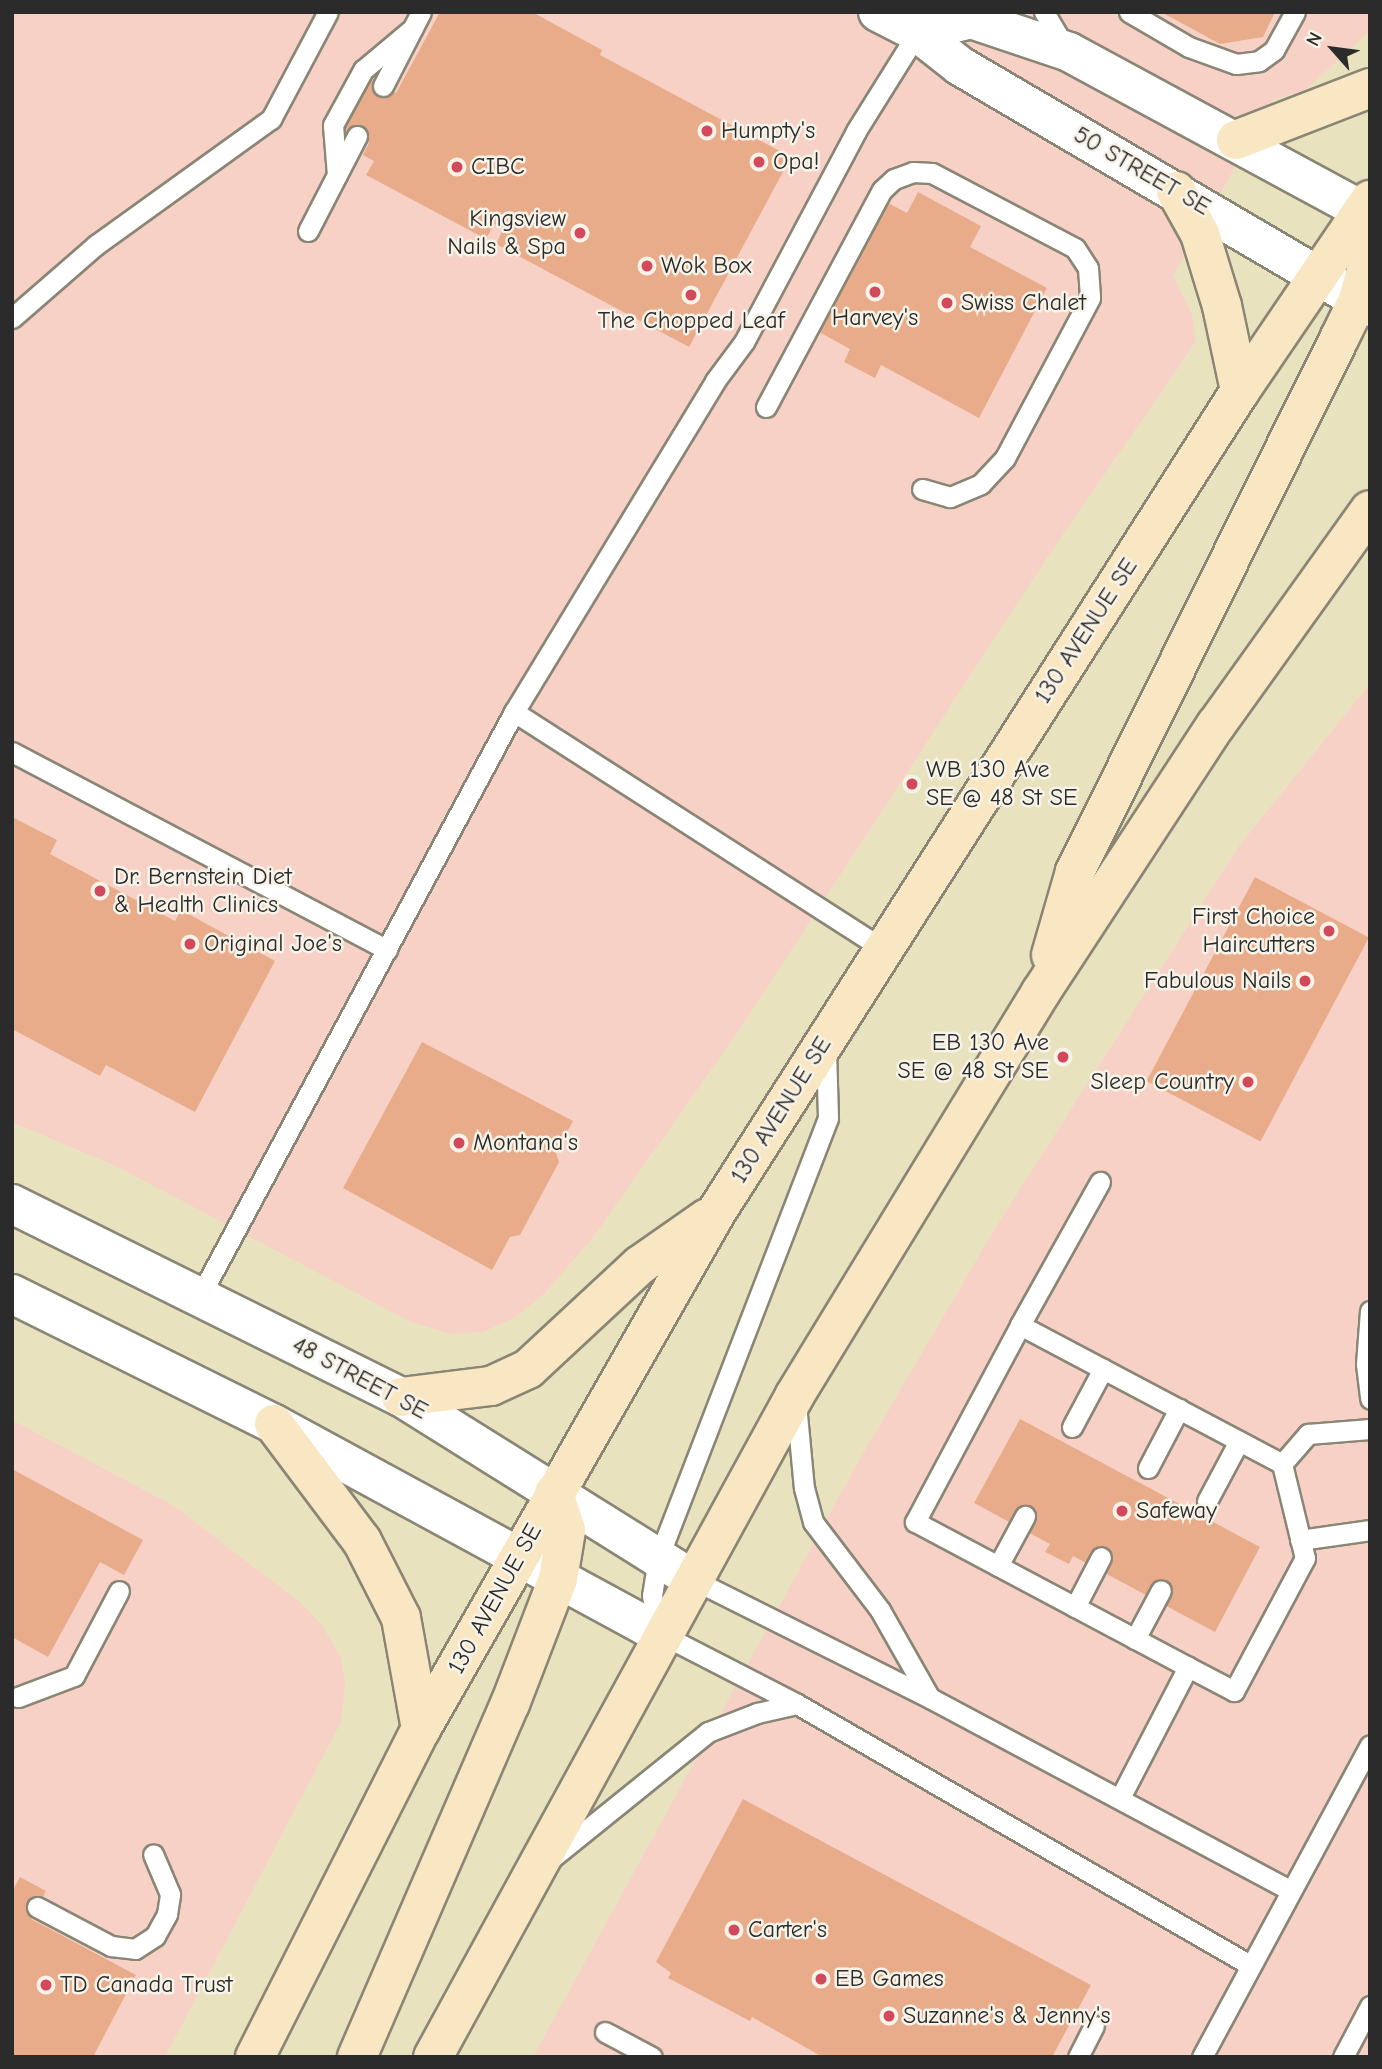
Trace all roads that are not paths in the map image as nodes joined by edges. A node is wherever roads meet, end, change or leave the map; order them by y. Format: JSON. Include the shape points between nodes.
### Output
{"nodes":[{"id":1,"x":328,"y":12,"type":"edge"},
{"id":2,"x":878,"y":12,"type":"edge"},
{"id":3,"x":1044,"y":12,"type":"edge"},
{"id":4,"x":1129,"y":12,"type":"edge"},
{"id":5,"x":1295,"y":12,"type":"edge"},
{"id":6,"x":417,"y":20,"type":"edge"},
{"id":7,"x":924,"y":22,"type":"edge"},
{"id":8,"x":1069,"y":52,"type":"junction"},
{"id":9,"x":383,"y":86,"type":"dead end"},
{"id":10,"x":1370,"y":88,"type":"edge"},
{"id":11,"x":357,"y":136,"type":"dead end"},
{"id":12,"x":1236,"y":140,"type":"junction"},
{"id":13,"x":337,"y":175,"type":"junction"},
{"id":14,"x":1176,"y":191,"type":"junction"},
{"id":15,"x":1368,"y":215,"type":"edge"},
{"id":16,"x":308,"y":231,"type":"dead end"},
{"id":17,"x":1370,"y":255,"type":"edge"},
{"id":18,"x":1317,"y":275,"type":"junction"},
{"id":19,"x":1364,"y":303,"type":"edge"},
{"id":20,"x":13,"y":316,"type":"edge"},
{"id":21,"x":1240,"y":391,"type":"junction"},
{"id":22,"x":766,"y":407,"type":"dead end"},
{"id":23,"x":922,"y":489,"type":"dead end"},
{"id":24,"x":1370,"y":510,"type":"edge"},
{"id":25,"x":514,"y":712,"type":"junction"},
{"id":26,"x":12,"y":752,"type":"edge"},
{"id":27,"x":883,"y":949,"type":"junction"},
{"id":28,"x":387,"y":950,"type":"junction"},
{"id":29,"x":1041,"y":992,"type":"junction"},
{"id":30,"x":826,"y":1039,"type":"junction"},
{"id":31,"x":1100,"y":1182,"type":"dead end"},
{"id":32,"x":12,"y":1204,"type":"edge"},
{"id":33,"x":717,"y":1211,"type":"junction"},
{"id":34,"x":12,"y":1294,"type":"edge"},
{"id":35,"x":201,"y":1294,"type":"junction"},
{"id":36,"x":1370,"y":1311,"type":"edge"},
{"id":37,"x":1020,"y":1325,"type":"junction"},
{"id":38,"x":1103,"y":1369,"type":"junction"},
{"id":39,"x":795,"y":1395,"type":"junction"},
{"id":40,"x":401,"y":1397,"type":"junction"},
{"id":41,"x":1370,"y":1399,"type":"edge"},
{"id":42,"x":1179,"y":1409,"type":"junction"},
{"id":43,"x":274,"y":1424,"type":"junction"},
{"id":44,"x":1072,"y":1427,"type":"dead end"},
{"id":45,"x":1370,"y":1429,"type":"edge"},
{"id":46,"x":1239,"y":1441,"type":"junction"},
{"id":47,"x":1282,"y":1464,"type":"junction"},
{"id":48,"x":1148,"y":1468,"type":"dead end"},
{"id":49,"x":554,"y":1493,"type":"junction"},
{"id":50,"x":1208,"y":1501,"type":"dead end"},
{"id":51,"x":1025,"y":1516,"type":"dead end"},
{"id":52,"x":1370,"y":1530,"type":"edge"},
{"id":53,"x":1300,"y":1539,"type":"junction"},
{"id":54,"x":1101,"y":1557,"type":"dead end"},
{"id":55,"x":518,"y":1558,"type":"junction"},
{"id":56,"x":658,"y":1558,"type":"junction"},
{"id":57,"x":998,"y":1566,"type":"junction"},
{"id":58,"x":692,"y":1578,"type":"junction"},
{"id":59,"x":558,"y":1579,"type":"junction"},
{"id":60,"x":1161,"y":1590,"type":"dead end"},
{"id":61,"x":120,"y":1591,"type":"dead end"},
{"id":62,"x":1075,"y":1607,"type":"junction"},
{"id":63,"x":661,"y":1634,"type":"junction"},
{"id":64,"x":1135,"y":1639,"type":"junction"},
{"id":65,"x":1188,"y":1667,"type":"junction"},
{"id":66,"x":18,"y":1697,"type":"dead end"},
{"id":67,"x":930,"y":1698,"type":"junction"},
{"id":68,"x":797,"y":1704,"type":"junction"},
{"id":69,"x":421,"y":1729,"type":"junction"},
{"id":70,"x":1370,"y":1745,"type":"edge"},
{"id":71,"x":1120,"y":1798,"type":"junction"},
{"id":72,"x":153,"y":1854,"type":"dead end"},
{"id":73,"x":533,"y":1873,"type":"junction"},
{"id":74,"x":1291,"y":1891,"type":"junction"},
{"id":75,"x":37,"y":1907,"type":"dead end"},
{"id":76,"x":1250,"y":1965,"type":"junction"},
{"id":77,"x":1370,"y":2006,"type":"edge"},
{"id":78,"x":1094,"y":2026,"type":"dead end"},
{"id":79,"x":605,"y":2032,"type":"dead end"},
{"id":80,"x":255,"y":2057,"type":"edge"},
{"id":81,"x":357,"y":2057,"type":"edge"},
{"id":82,"x":433,"y":2057,"type":"edge"},
{"id":83,"x":652,"y":2057,"type":"edge"},
{"id":84,"x":1078,"y":2057,"type":"edge"},
{"id":85,"x":1202,"y":2057,"type":"edge"},
{"id":86,"x":1343,"y":2057,"type":"edge"}],
"edges":[{"from":1,"to":20,"type":"lane","via":[[271,119],[129,221]]},
{"from":2,"to":7,"type":"street","name":"50 STREET SE"},
{"from":3,"to":8,"type":"lane"},
{"from":4,"to":5,"type":"lane","via":[[1189,47],[1236,64],[1259,61],[1274,50]]},
{"from":6,"to":9,"type":"lane"},
{"from":6,"to":13,"type":"lane","via":[[363,70],[333,125]]},
{"from":7,"to":8,"type":"street","via":[[971,19]]},
{"from":7,"to":14,"type":"street","name":"50 STREET SE","via":[[960,66]]},
{"from":7,"to":25,"type":"lane","via":[[856,131],[744,342],[715,381]]},
{"from":8,"to":12,"type":"street"},
{"from":10,"to":12,"type":"main road"},
{"from":11,"to":13,"type":"lane"},
{"from":12,"to":15,"type":"street"},
{"from":13,"to":16,"type":"lane"},
{"from":14,"to":18,"type":"street","name":"50 STREET SE"},
{"from":14,"to":21,"type":"main road","via":[[1203,246],[1222,306]]},
{"from":15,"to":18,"type":"main road","name":"130 AVENUE SE"},
{"from":17,"to":19,"type":"main road"},
{"from":18,"to":19,"type":"street","name":"50 STREET SE"},
{"from":18,"to":21,"type":"main road","name":"130 AVENUE SE"},
{"from":19,"to":29,"type":"main road","via":[[1075,872]]},
{"from":21,"to":27,"type":"main road","name":"130 AVENUE SE"},
{"from":22,"to":23,"type":"lane","via":[[882,190],[894,179],[913,172],[932,173],[1075,248],[1088,268],[1090,298],[1005,458],[981,484],[950,497]]},
{"from":24,"to":29,"type":"main road","via":[[1216,725]]},
{"from":25,"to":27,"type":"lane"},
{"from":25,"to":28,"type":"lane"},
{"from":26,"to":28,"type":"lane"},
{"from":27,"to":30,"type":"main road","name":"130 AVENUE SE"},
{"from":28,"to":35,"type":"lane"},
{"from":29,"to":39,"type":"main road"},
{"from":30,"to":33,"type":"main road","name":"130 AVENUE SE"},
{"from":30,"to":56,"type":"lane","via":[[828,1118],[712,1429]]},
{"from":31,"to":37,"type":"lane"},
{"from":32,"to":35,"type":"street","name":"48 STREET SE"},
{"from":33,"to":40,"type":"main road","via":[[640,1265],[528,1369],[491,1385]]},
{"from":33,"to":49,"type":"main road","name":"130 AVENUE SE"},
{"from":34,"to":43,"type":"street"},
{"from":35,"to":40,"type":"street","name":"48 STREET SE"},
{"from":36,"to":41,"type":"lane","via":[[1366,1364]]},
{"from":37,"to":38,"type":"lane"},
{"from":37,"to":57,"type":"lane","via":[[915,1522]]},
{"from":38,"to":42,"type":"lane"},
{"from":38,"to":44,"type":"lane"},
{"from":39,"to":58,"type":"main road"},
{"from":39,"to":67,"type":"lane","via":[[804,1488],[813,1522],[880,1610]]},
{"from":40,"to":49,"type":"street","name":"48 STREET SE"},
{"from":42,"to":46,"type":"lane"},
{"from":42,"to":48,"type":"lane"},
{"from":43,"to":55,"type":"street"},
{"from":43,"to":69,"type":"main road","via":[[362,1541],[401,1618]]},
{"from":45,"to":47,"type":"lane","via":[[1308,1434]]},
{"from":46,"to":47,"type":"lane"},
{"from":46,"to":50,"type":"lane"},
{"from":47,"to":53,"type":"lane"},
{"from":49,"to":55,"type":"main road","name":"130 AVENUE SE"},
{"from":49,"to":56,"type":"street","name":"48 STREET SE"},
{"from":49,"to":59,"type":"main road","via":[[566,1530]]},
{"from":51,"to":57,"type":"lane"},
{"from":52,"to":53,"type":"lane"},
{"from":53,"to":65,"type":"lane","via":[[1304,1558],[1234,1691]]},
{"from":54,"to":62,"type":"lane"},
{"from":55,"to":59,"type":"street"},
{"from":55,"to":69,"type":"main road","name":"130 AVENUE SE"},
{"from":56,"to":58,"type":"street","name":"48 STREET SE"},
{"from":56,"to":63,"type":"lane","via":[[652,1596]]},
{"from":57,"to":62,"type":"lane"},
{"from":58,"to":63,"type":"main road"},
{"from":58,"to":67,"type":"lane"},
{"from":59,"to":63,"type":"street"},
{"from":59,"to":81,"type":"main road","via":[[510,1704]]},
{"from":60,"to":64,"type":"lane"},
{"from":61,"to":66,"type":"lane","via":[[74,1676]]},
{"from":62,"to":64,"type":"lane"},
{"from":63,"to":68,"type":"lane"},
{"from":63,"to":73,"type":"main road"},
{"from":64,"to":65,"type":"lane"},
{"from":65,"to":71,"type":"lane"},
{"from":67,"to":71,"type":"lane"},
{"from":68,"to":73,"type":"lane","via":[[708,1732]]},
{"from":68,"to":76,"type":"lane"},
{"from":69,"to":80,"type":"main road","name":"130 AVENUE SE"},
{"from":70,"to":74,"type":"lane"},
{"from":71,"to":74,"type":"lane"},
{"from":72,"to":75,"type":"lane","via":[[170,1894],[167,1914],[156,1936],[135,1949],[111,1946]]},
{"from":73,"to":82,"type":"main road"},
{"from":74,"to":76,"type":"lane"},
{"from":76,"to":85,"type":"lane"},
{"from":77,"to":86,"type":"lane"},
{"from":78,"to":84,"type":"lane"},
{"from":79,"to":83,"type":"lane"}]}
